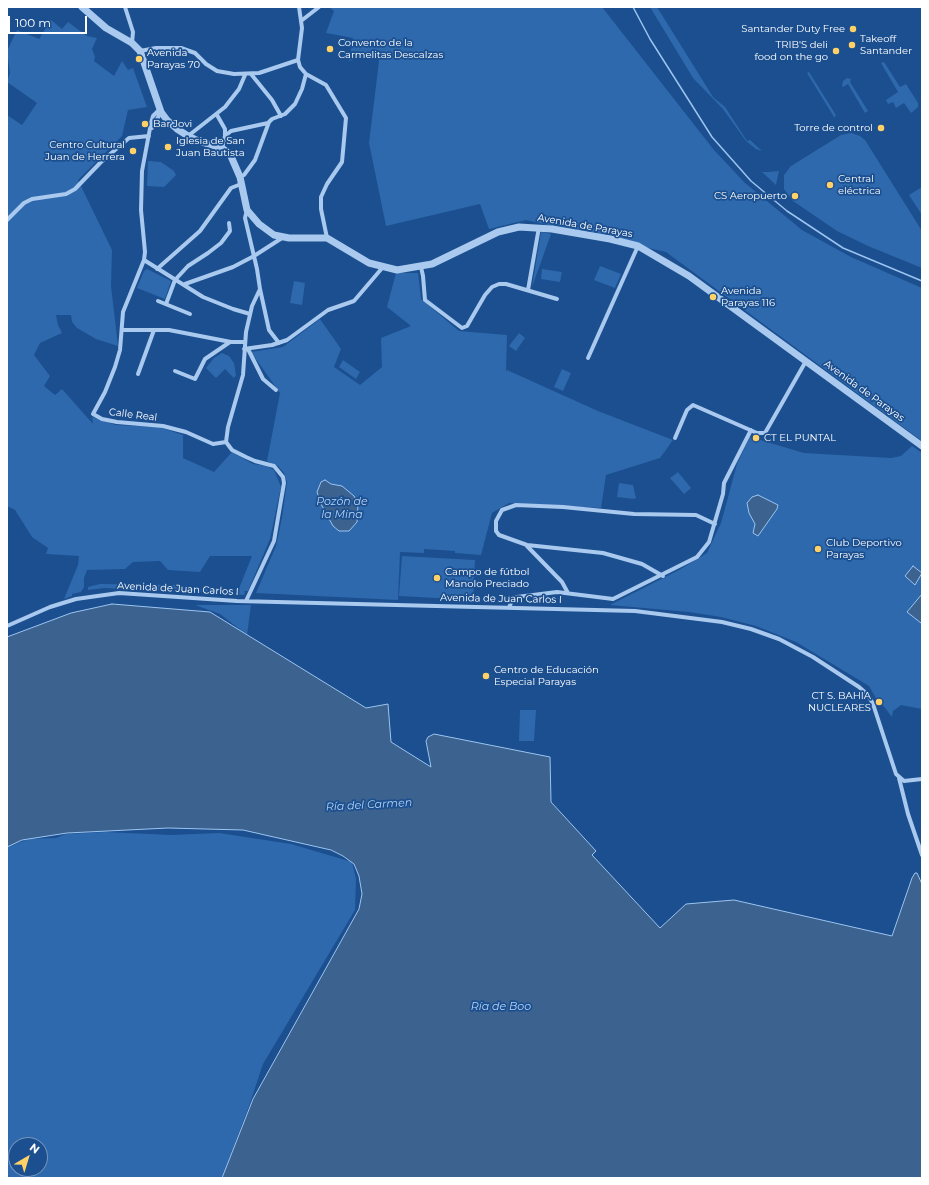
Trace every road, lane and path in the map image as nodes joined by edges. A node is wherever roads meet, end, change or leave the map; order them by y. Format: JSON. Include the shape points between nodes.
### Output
{"nodes":[{"id":1,"x":82,"y":7,"type":"edge"},
{"id":2,"x":125,"y":7,"type":"edge"},
{"id":3,"x":299,"y":7,"type":"edge"},
{"id":4,"x":319,"y":7,"type":"edge"},
{"id":5,"x":302,"y":21,"type":"junction"},
{"id":6,"x":132,"y":43,"type":"junction"},
{"id":7,"x":140,"y":51,"type":"junction"},
{"id":8,"x":298,"y":60,"type":"junction"},
{"id":9,"x":245,"y":74,"type":"junction"},
{"id":10,"x":251,"y":74,"type":"junction"},
{"id":11,"x":306,"y":74,"type":"junction"},
{"id":12,"x":161,"y":111,"type":"junction"},
{"id":13,"x":217,"y":115,"type":"junction"},
{"id":14,"x":281,"y":116,"type":"junction"},
{"id":15,"x":157,"y":121,"type":"junction"},
{"id":16,"x":169,"y":122,"type":"junction"},
{"id":17,"x":268,"y":124,"type":"junction"},
{"id":18,"x":151,"y":130,"type":"junction"},
{"id":19,"x":149,"y":136,"type":"junction"},
{"id":20,"x":188,"y":136,"type":"junction"},
{"id":21,"x":226,"y":136,"type":"junction"},
{"id":22,"x":222,"y":148,"type":"junction"},
{"id":23,"x":241,"y":181,"type":"junction"},
{"id":24,"x":247,"y":210,"type":"junction"},
{"id":25,"x":7,"y":220,"type":"edge"},
{"id":26,"x":229,"y":223,"type":"dead end"},
{"id":27,"x":539,"y":228,"type":"junction"},
{"id":28,"x":282,"y":238,"type":"junction"},
{"id":29,"x":327,"y":238,"type":"junction"},
{"id":30,"x":638,"y":246,"type":"junction"},
{"id":31,"x":254,"y":256,"type":"junction"},
{"id":32,"x":144,"y":260,"type":"junction"},
{"id":33,"x":383,"y":267,"type":"junction"},
{"id":34,"x":420,"y":267,"type":"junction"},
{"id":35,"x":157,"y":269,"type":"junction"},
{"id":36,"x":176,"y":280,"type":"junction"},
{"id":37,"x":184,"y":284,"type":"junction"},
{"id":38,"x":260,"y":289,"type":"junction"},
{"id":39,"x":528,"y":290,"type":"junction"},
{"id":40,"x":557,"y":299,"type":"dead end"},
{"id":41,"x":158,"y":301,"type":"dead end"},
{"id":42,"x":166,"y":304,"type":"junction"},
{"id":43,"x":190,"y":314,"type":"dead end"},
{"id":44,"x":250,"y":314,"type":"junction"},
{"id":45,"x":122,"y":330,"type":"junction"},
{"id":46,"x":154,"y":330,"type":"junction"},
{"id":47,"x":231,"y":342,"type":"junction"},
{"id":48,"x":244,"y":342,"type":"junction"},
{"id":49,"x":279,"y":343,"type":"junction"},
{"id":50,"x":246,"y":349,"type":"junction"},
{"id":51,"x":588,"y":358,"type":"dead end"},
{"id":52,"x":806,"y":361,"type":"junction"},
{"id":53,"x":175,"y":371,"type":"dead end"},
{"id":54,"x":138,"y":374,"type":"dead end"},
{"id":55,"x":276,"y":390,"type":"dead end"},
{"id":56,"x":751,"y":430,"type":"junction"},
{"id":57,"x":675,"y":438,"type":"dead end"},
{"id":58,"x":226,"y":442,"type":"junction"},
{"id":59,"x":922,"y":446,"type":"edge"},
{"id":60,"x":715,"y":524,"type":"junction"},
{"id":61,"x":527,"y":545,"type":"junction"},
{"id":62,"x":663,"y":576,"type":"junction"},
{"id":63,"x":568,"y":593,"type":"junction"},
{"id":64,"x":246,"y":601,"type":"junction"},
{"id":65,"x":510,"y":608,"type":"junction"},
{"id":66,"x":7,"y":626,"type":"edge"},
{"id":67,"x":900,"y":778,"type":"junction"},
{"id":68,"x":922,"y":779,"type":"edge"},
{"id":69,"x":922,"y":855,"type":"edge"}],
"edges":[{"from":1,"to":6,"type":"street","via":[[106,28]]},
{"from":2,"to":6,"type":"street","via":[[132,32]]},
{"from":3,"to":5,"type":"street"},
{"from":4,"to":5,"type":"street"},
{"from":5,"to":8,"type":"street"},
{"from":6,"to":7,"type":"street"},
{"from":7,"to":9,"type":"street","via":[[181,48],[194,53],[217,71]]},
{"from":7,"to":12,"type":"street"},
{"from":8,"to":10,"type":"street"},
{"from":8,"to":11,"type":"street"},
{"from":9,"to":10,"type":"street"},
{"from":9,"to":13,"type":"street","via":[[235,96]]},
{"from":10,"to":14,"type":"street"},
{"from":11,"to":14,"type":"street","via":[[296,104]]},
{"from":11,"to":29,"type":"street","via":[[326,86],[346,118],[342,162],[321,197]]},
{"from":12,"to":15,"type":"street","name":"Calle Real"},
{"from":12,"to":16,"type":"street"},
{"from":12,"to":18,"type":"street","name":"Calle Real","via":[[153,116]]},
{"from":13,"to":20,"type":"street"},
{"from":13,"to":21,"type":"street"},
{"from":14,"to":17,"type":"street","via":[[272,119]]},
{"from":15,"to":16,"type":"street"},
{"from":15,"to":18,"type":"street","name":"Calle Real"},
{"from":16,"to":20,"type":"street"},
{"from":17,"to":21,"type":"street","via":[[234,129]]},
{"from":17,"to":23,"type":"street","via":[[255,160]]},
{"from":18,"to":19,"type":"street","name":"Calle Real"},
{"from":19,"to":25,"type":"street","via":[[130,138],[101,162],[75,189],[66,194],[32,199],[24,203]]},
{"from":19,"to":32,"type":"street","name":"Calle Real","via":[[141,186]]},
{"from":20,"to":22,"type":"street"},
{"from":21,"to":22,"type":"street"},
{"from":22,"to":23,"type":"street","via":[[234,160]]},
{"from":23,"to":24,"type":"street"},
{"from":23,"to":35,"type":"street","via":[[232,188],[200,231]]},
{"from":24,"to":28,"type":"street","via":[[268,231]]},
{"from":24,"to":31,"type":"street","via":[[245,218]]},
{"from":26,"to":36,"type":"street","via":[[230,231],[227,236],[188,266]]},
{"from":27,"to":30,"type":"street","name":"Avenida de Parayas"},
{"from":27,"to":34,"type":"street","name":"Avenida de Parayas","via":[[519,227],[498,232]]},
{"from":27,"to":39,"type":"street"},
{"from":28,"to":29,"type":"street"},
{"from":28,"to":31,"type":"street"},
{"from":29,"to":33,"type":"street","name":"Avenida de Parayas","via":[[369,264]]},
{"from":30,"to":51,"type":"street"},
{"from":30,"to":52,"type":"street","name":"Avenida de Parayas","via":[[689,276]]},
{"from":31,"to":37,"type":"street","via":[[233,267]]},
{"from":31,"to":38,"type":"street"},
{"from":32,"to":35,"type":"street"},
{"from":32,"to":45,"type":"street","name":"Calle Real","via":[[123,312]]},
{"from":33,"to":34,"type":"street","name":"Avenida de Parayas","via":[[397,270]]},
{"from":33,"to":49,"type":"street","via":[[354,301],[328,310]]},
{"from":34,"to":39,"type":"street","via":[[425,300],[462,328],[468,326],[481,300],[492,287],[506,284]]},
{"from":35,"to":36,"type":"street"},
{"from":36,"to":37,"type":"street"},
{"from":36,"to":42,"type":"street"},
{"from":37,"to":44,"type":"street","via":[[221,305]]},
{"from":38,"to":44,"type":"street"},
{"from":38,"to":49,"type":"street","via":[[269,330]]},
{"from":39,"to":40,"type":"street"},
{"from":41,"to":42,"type":"street"},
{"from":42,"to":43,"type":"street"},
{"from":44,"to":48,"type":"street"},
{"from":45,"to":46,"type":"street"},
{"from":45,"to":58,"type":"street","name":"Calle Real","via":[[115,367],[93,414],[113,422],[164,426],[213,444]]},
{"from":46,"to":47,"type":"street","via":[[169,330]]},
{"from":46,"to":54,"type":"street"},
{"from":47,"to":48,"type":"street"},
{"from":47,"to":53,"type":"street","via":[[205,359],[195,378]]},
{"from":48,"to":50,"type":"street"},
{"from":49,"to":50,"type":"street"},
{"from":50,"to":55,"type":"street","via":[[263,379]]},
{"from":50,"to":58,"type":"street","via":[[243,375]]},
{"from":52,"to":56,"type":"street","via":[[768,430],[763,434]]},
{"from":52,"to":59,"type":"street","name":"Avenida de Parayas"},
{"from":56,"to":57,"type":"street","via":[[693,405],[687,410]]},
{"from":56,"to":60,"type":"street","via":[[724,483]]},
{"from":58,"to":64,"type":"street","via":[[232,450],[255,462],[274,466],[283,477],[284,483],[274,541]]},
{"from":60,"to":61,"type":"street","via":[[696,515],[634,514],[563,507],[509,506],[502,510],[496,521],[498,534]]},
{"from":60,"to":62,"type":"street","via":[[709,542],[701,554]]},
{"from":61,"to":62,"type":"street","via":[[603,553],[642,564]]},
{"from":61,"to":63,"type":"street","via":[[562,582]]},
{"from":62,"to":63,"type":"street","via":[[613,600]]},
{"from":63,"to":65,"type":"street","via":[[517,596],[512,600]]},
{"from":64,"to":65,"type":"street","name":"Avenida de Juan Carlos I"},
{"from":64,"to":66,"type":"street","name":"Avenida de Juan Carlos I","via":[[107,594],[70,601]]},
{"from":65,"to":67,"type":"street","name":"Avenida de Juan Carlos I","via":[[670,614],[722,622],[751,629],[779,640],[813,657],[868,695],[880,723],[891,762]]},
{"from":67,"to":68,"type":"street","via":[[904,781]]},
{"from":67,"to":69,"type":"street","name":"Avenida de Juan Carlos I","via":[[908,814]]}]}
